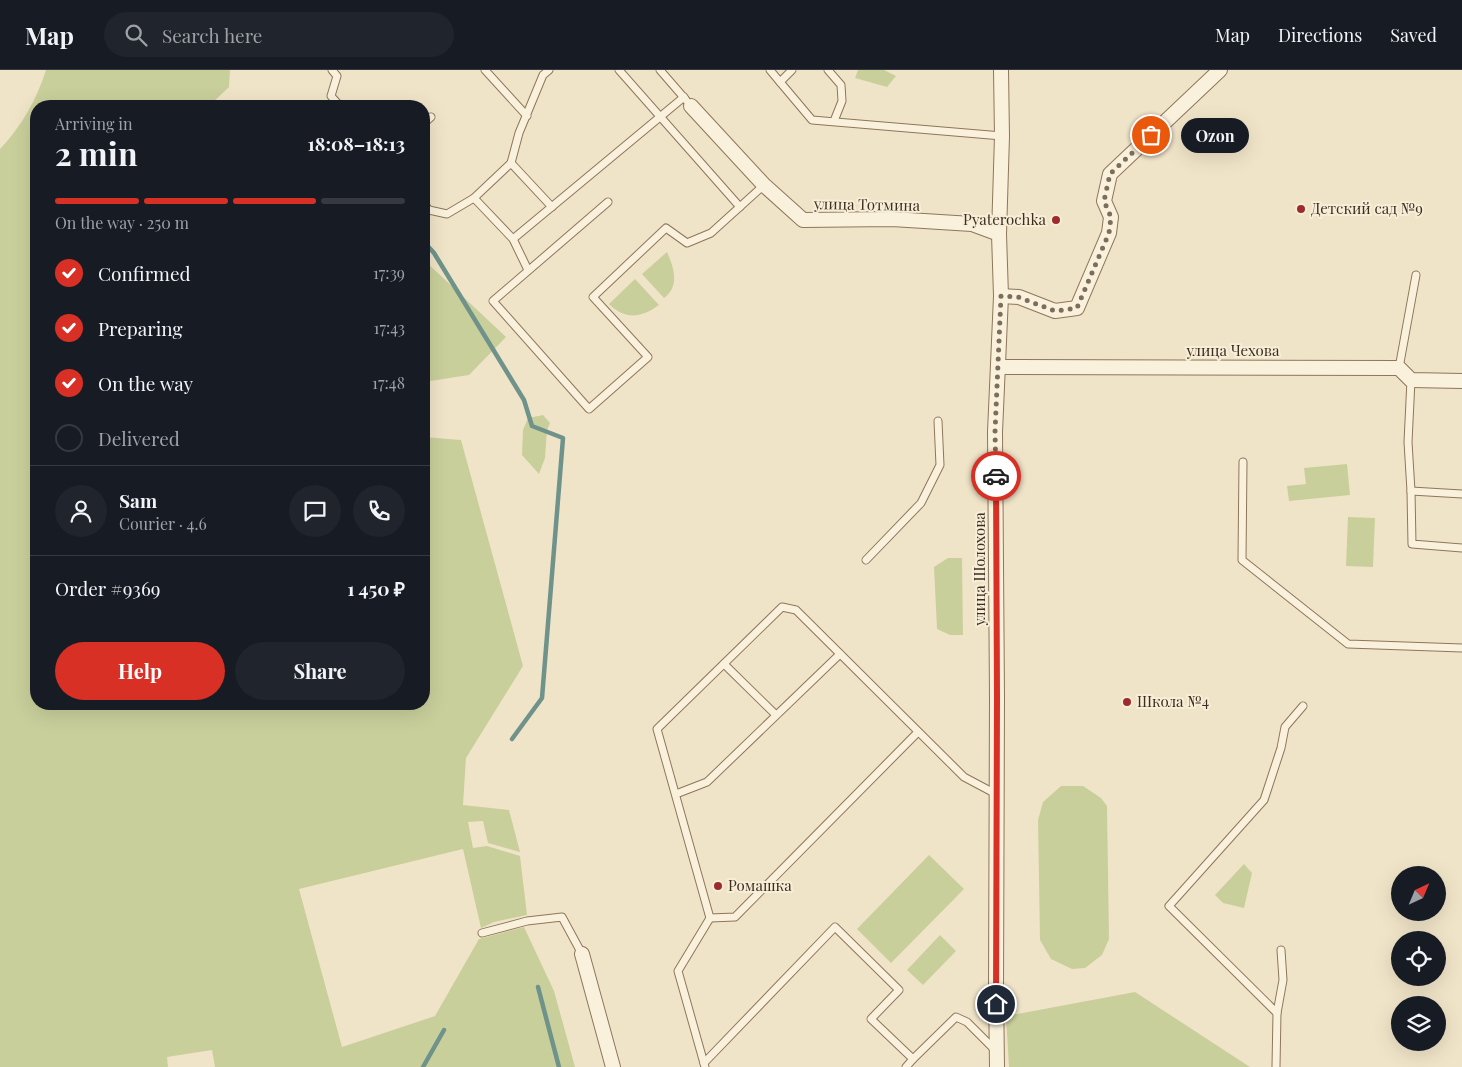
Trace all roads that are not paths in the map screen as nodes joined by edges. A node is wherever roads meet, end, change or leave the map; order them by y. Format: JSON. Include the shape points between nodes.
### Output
{"nodes":[{"id":1,"x":344,"y":70,"type":"edge"},
{"id":2,"x":485,"y":70,"type":"edge"},
{"id":3,"x":549,"y":70,"type":"edge"},
{"id":4,"x":619,"y":70,"type":"edge"},
{"id":5,"x":660,"y":70,"type":"edge"},
{"id":6,"x":770,"y":70,"type":"edge"},
{"id":7,"x":792,"y":70,"type":"edge"},
{"id":8,"x":828,"y":70,"type":"edge"},
{"id":9,"x":1000,"y":70,"type":"edge"},
{"id":10,"x":1220,"y":70,"type":"edge"},
{"id":11,"x":334,"y":73,"type":"edge"},
{"id":12,"x":780,"y":82,"type":"junction"},
{"id":13,"x":335,"y":100,"type":"edge"},
{"id":14,"x":688,"y":101,"type":"junction"},
{"id":15,"x":526,"y":116,"type":"junction"},
{"id":16,"x":660,"y":117,"type":"junction"},
{"id":17,"x":834,"y":121,"type":"junction"},
{"id":18,"x":1002,"y":136,"type":"junction"},
{"id":19,"x":511,"y":163,"type":"junction"},
{"id":20,"x":764,"y":184,"type":"junction"},
{"id":21,"x":474,"y":198,"type":"junction"},
{"id":22,"x":608,"y":202,"type":"dead end"},
{"id":23,"x":552,"y":207,"type":"junction"},
{"id":24,"x":740,"y":207,"type":"junction"},
{"id":25,"x":430,"y":210,"type":"edge"},
{"id":26,"x":999,"y":234,"type":"junction"},
{"id":27,"x":513,"y":240,"type":"junction"},
{"id":28,"x":528,"y":270,"type":"junction"},
{"id":29,"x":1416,"y":274,"type":"dead end"},
{"id":30,"x":1001,"y":296,"type":"junction"},
{"id":31,"x":998,"y":367,"type":"junction"},
{"id":32,"x":1398,"y":368,"type":"junction"},
{"id":33,"x":1411,"y":380,"type":"junction"},
{"id":34,"x":1462,"y":381,"type":"edge"},
{"id":35,"x":938,"y":422,"type":"dead end"},
{"id":36,"x":1243,"y":462,"type":"dead end"},
{"id":37,"x":1411,"y":490,"type":"junction"},
{"id":38,"x":1462,"y":494,"type":"edge"},
{"id":39,"x":1462,"y":548,"type":"edge"},
{"id":40,"x":866,"y":560,"type":"dead end"},
{"id":41,"x":1462,"y":648,"type":"edge"},
{"id":42,"x":840,"y":654,"type":"junction"},
{"id":43,"x":724,"y":664,"type":"junction"},
{"id":44,"x":1303,"y":706,"type":"dead end"},
{"id":45,"x":776,"y":715,"type":"junction"},
{"id":46,"x":918,"y":732,"type":"junction"},
{"id":47,"x":676,"y":794,"type":"junction"},
{"id":48,"x":996,"y":794,"type":"junction"},
{"id":49,"x":710,"y":918,"type":"junction"},
{"id":50,"x":482,"y":933,"type":"dead end"},
{"id":51,"x":1281,"y":950,"type":"dead end"},
{"id":52,"x":582,"y":954,"type":"joint"},
{"id":53,"x":1277,"y":1013,"type":"junction"},
{"id":54,"x":996,"y":1051,"type":"junction"},
{"id":55,"x":913,"y":1059,"type":"junction"},
{"id":56,"x":704,"y":1065,"type":"edge"},
{"id":57,"x":613,"y":1067,"type":"edge"},
{"id":58,"x":906,"y":1067,"type":"edge"},
{"id":59,"x":997,"y":1067,"type":"edge"},
{"id":60,"x":1276,"y":1067,"type":"edge"}],
"edges":[{"from":1,"to":11,"type":"lane"},
{"from":2,"to":15,"type":"lane"},
{"from":3,"to":15,"type":"lane","via":[[543,76]]},
{"from":4,"to":16,"type":"lane"},
{"from":5,"to":14,"type":"lane"},
{"from":6,"to":12,"type":"lane"},
{"from":7,"to":12,"type":"lane"},
{"from":8,"to":17,"type":"lane","via":[[842,85],[842,101]]},
{"from":9,"to":18,"type":"street","name":"улица Шолохова"},
{"from":10,"to":30,"type":"street","via":[[1110,174],[1104,201],[1111,217],[1109,233],[1077,308],[1055,311],[1018,297]]},
{"from":11,"to":13,"type":"lane","via":[[331,96]]},
{"from":12,"to":17,"type":"lane","via":[[812,120]]},
{"from":14,"to":16,"type":"lane"},
{"from":14,"to":20,"type":"street","name":"улица Тотмина"},
{"from":15,"to":19,"type":"lane"},
{"from":16,"to":23,"type":"lane"},
{"from":16,"to":24,"type":"lane"},
{"from":17,"to":18,"type":"lane"},
{"from":18,"to":26,"type":"street","name":"улица Шолохова"},
{"from":19,"to":21,"type":"lane"},
{"from":19,"to":23,"type":"lane"},
{"from":20,"to":24,"type":"lane"},
{"from":20,"to":26,"type":"street","name":"улица Тотмина","via":[[804,220],[892,219],[972,224]]},
{"from":21,"to":25,"type":"lane","via":[[447,214]]},
{"from":21,"to":27,"type":"lane"},
{"from":22,"to":28,"type":"lane"},
{"from":23,"to":27,"type":"lane"},
{"from":24,"to":28,"type":"lane","via":[[711,233],[687,243],[666,228],[593,297],[648,357],[589,409],[493,301]]},
{"from":26,"to":30,"type":"street","name":"улица Шолохова"},
{"from":27,"to":28,"type":"lane"},
{"from":29,"to":32,"type":"lane"},
{"from":30,"to":31,"type":"street","name":"улица Шолохова"},
{"from":31,"to":32,"type":"street","name":"улица Чехова"},
{"from":31,"to":48,"type":"street","name":"улица Шолохова","via":[[995,432]]},
{"from":32,"to":33,"type":"street"},
{"from":33,"to":34,"type":"street"},
{"from":33,"to":37,"type":"lane","via":[[1408,442]]},
{"from":35,"to":40,"type":"lane","via":[[940,465],[921,503]]},
{"from":36,"to":41,"type":"lane","via":[[1242,560],[1348,644]]},
{"from":37,"to":38,"type":"lane"},
{"from":37,"to":39,"type":"lane","via":[[1412,544]]},
{"from":42,"to":43,"type":"lane","via":[[796,610],[782,607]]},
{"from":42,"to":45,"type":"lane"},
{"from":42,"to":46,"type":"lane"},
{"from":43,"to":45,"type":"lane"},
{"from":43,"to":47,"type":"lane","via":[[657,729]]},
{"from":44,"to":53,"type":"lane","via":[[1285,727],[1264,800],[1169,906]]},
{"from":45,"to":47,"type":"lane","via":[[707,782]]},
{"from":46,"to":48,"type":"lane","via":[[964,778]]},
{"from":46,"to":49,"type":"lane","via":[[735,917]]},
{"from":47,"to":49,"type":"lane"},
{"from":48,"to":54,"type":"street","name":"улица Шолохова"},
{"from":49,"to":56,"type":"lane","via":[[678,971]]},
{"from":50,"to":52,"type":"lane","via":[[527,921],[562,917]]},
{"from":51,"to":53,"type":"lane","via":[[1283,980]]},
{"from":52,"to":57,"type":"street"},
{"from":53,"to":60,"type":"lane"},
{"from":54,"to":55,"type":"lane","via":[[966,1022],[956,1017]]},
{"from":54,"to":59,"type":"street","name":"улица Шолохова"},
{"from":55,"to":56,"type":"lane","via":[[871,1019],[899,990],[835,928]]},
{"from":55,"to":58,"type":"lane"}]}
